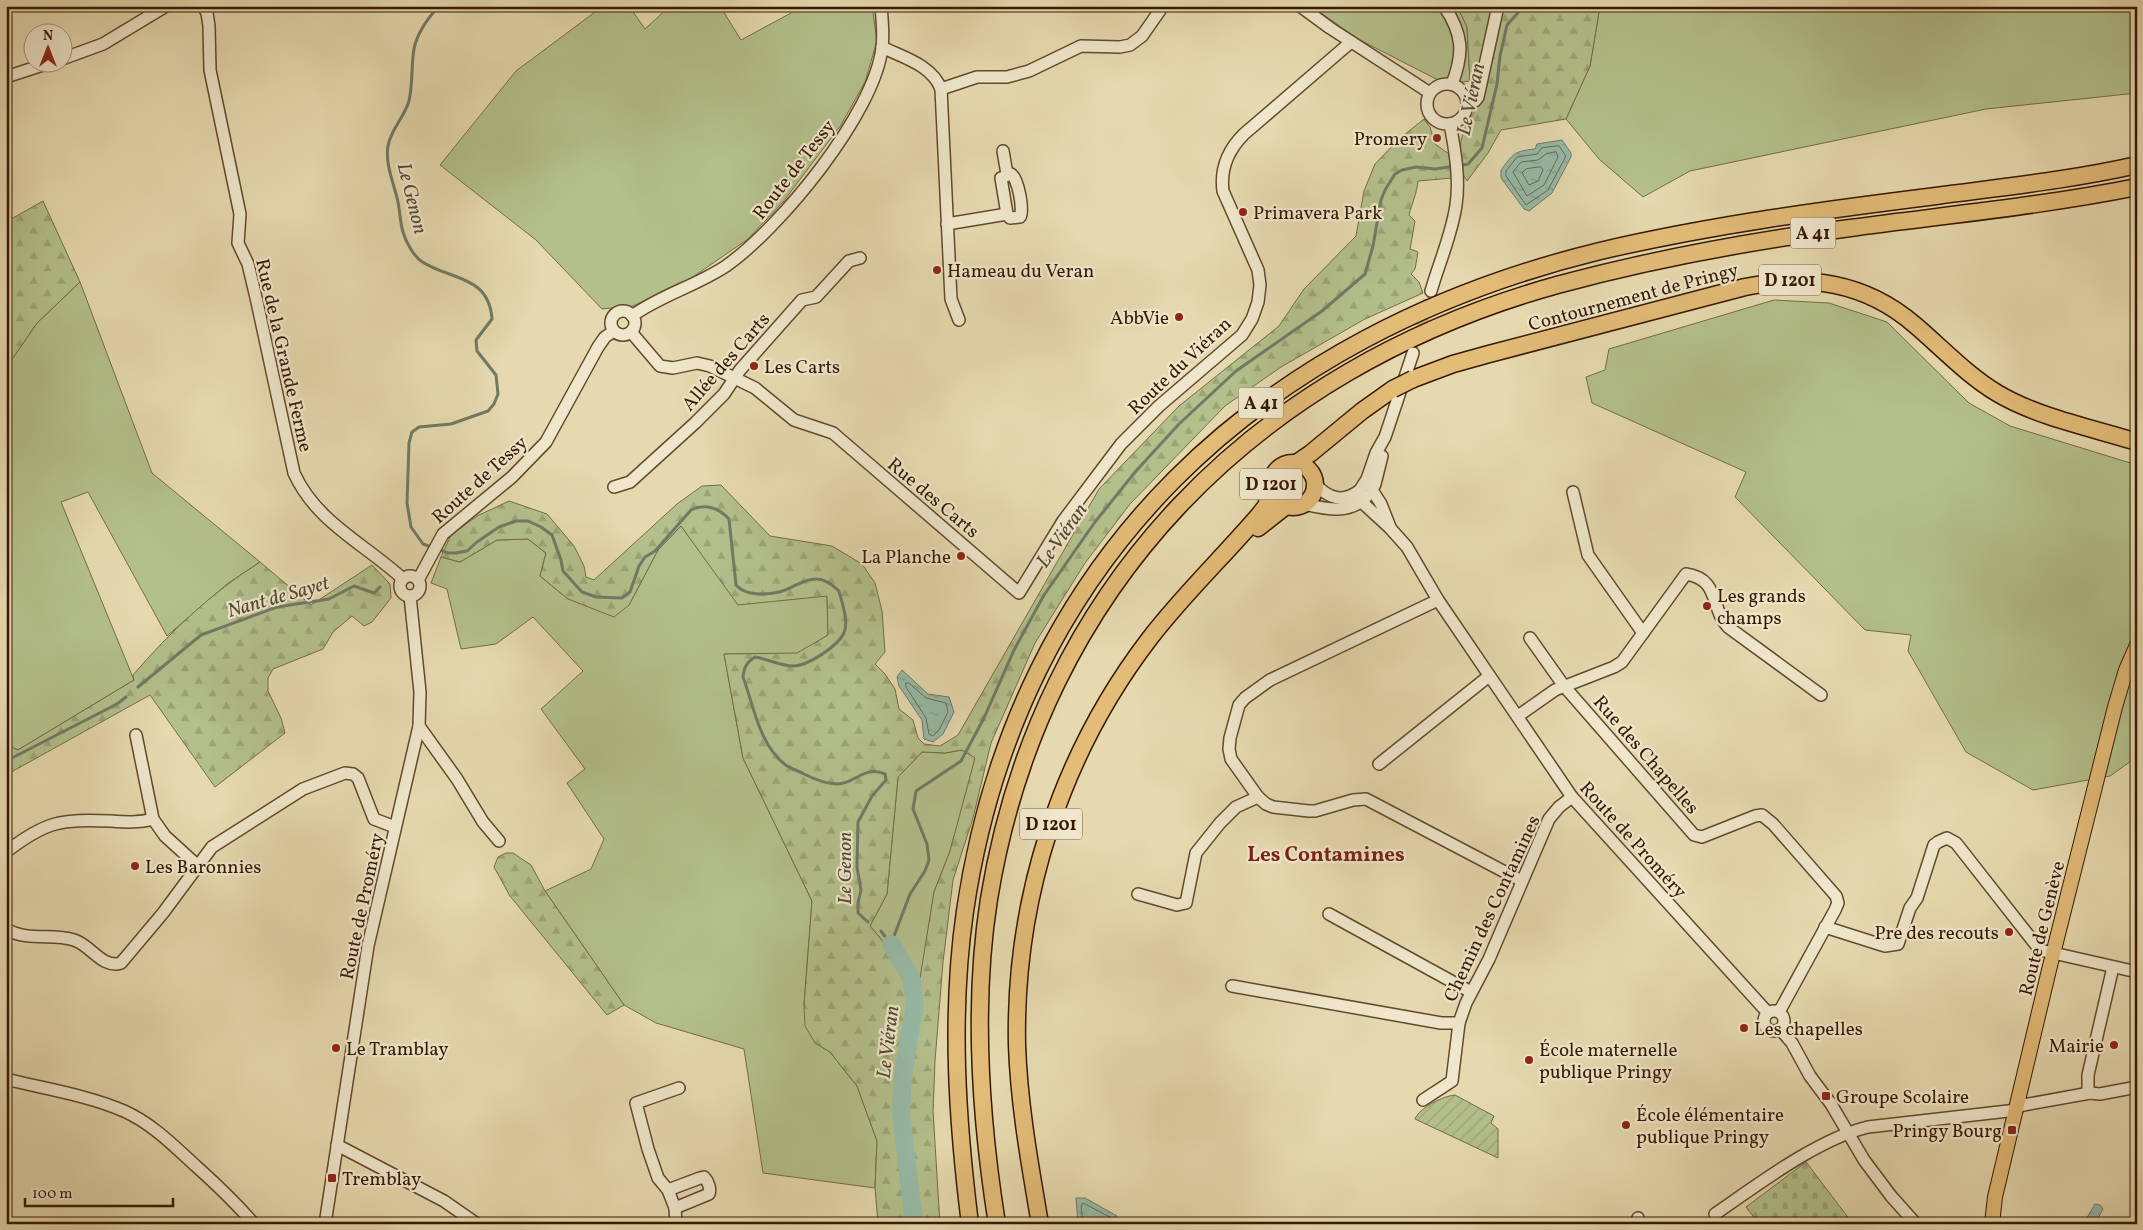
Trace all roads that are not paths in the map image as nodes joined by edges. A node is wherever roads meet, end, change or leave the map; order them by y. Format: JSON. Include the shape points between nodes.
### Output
{"nodes":[{"id":1,"x":166,"y":6,"type":"edge"},
{"id":2,"x":203,"y":6,"type":"edge"},
{"id":3,"x":881,"y":6,"type":"edge"},
{"id":4,"x":1163,"y":6,"type":"edge"},
{"id":5,"x":1300,"y":6,"type":"edge"},
{"id":6,"x":1444,"y":6,"type":"edge"},
{"id":7,"x":1498,"y":6,"type":"edge"},
{"id":8,"x":1351,"y":42,"type":"junction"},
{"id":9,"x":882,"y":47,"type":"junction"},
{"id":10,"x":72,"y":55,"type":"edge"},
{"id":11,"x":22,"y":72,"type":"edge"},
{"id":12,"x":6,"y":77,"type":"edge"},
{"id":13,"x":1452,"y":84,"type":"junction"},
{"id":14,"x":941,"y":89,"type":"junction"},
{"id":15,"x":1430,"y":93,"type":"junction"},
{"id":16,"x":1468,"y":103,"type":"junction"},
{"id":17,"x":1450,"y":124,"type":"junction"},
{"id":18,"x":1003,"y":151,"type":"dead end"},
{"id":19,"x":2137,"y":165,"type":"edge"},
{"id":20,"x":2137,"y":187,"type":"edge"},
{"id":21,"x":947,"y":224,"type":"junction"},
{"id":22,"x":860,"y":258,"type":"dead end"},
{"id":23,"x":1431,"y":291,"type":"tunnel mouth"},
{"id":24,"x":632,"y":316,"type":"junction"},
{"id":25,"x":958,"y":320,"type":"dead end"},
{"id":26,"x":614,"y":331,"type":"junction"},
{"id":27,"x":631,"y":332,"type":"junction"},
{"id":28,"x":1413,"y":353,"type":"tunnel mouth"},
{"id":29,"x":734,"y":378,"type":"junction"},
{"id":30,"x":1351,"y":419,"type":"junction"},
{"id":31,"x":2137,"y":442,"type":"edge"},
{"id":32,"x":1295,"y":464,"type":"junction"},
{"id":33,"x":1314,"y":481,"type":"junction"},
{"id":34,"x":614,"y":487,"type":"dead end"},
{"id":35,"x":1271,"y":490,"type":"junction"},
{"id":36,"x":1574,"y":492,"type":"dead end"},
{"id":37,"x":1365,"y":494,"type":"junction"},
{"id":38,"x":1304,"y":504,"type":"junction"},
{"id":39,"x":1286,"y":506,"type":"junction"},
{"id":40,"x":404,"y":579,"type":"junction"},
{"id":41,"x":418,"y":580,"type":"junction"},
{"id":42,"x":1019,"y":593,"type":"joint"},
{"id":43,"x":410,"y":596,"type":"junction"},
{"id":44,"x":1438,"y":600,"type":"junction"},
{"id":45,"x":1643,"y":633,"type":"junction"},
{"id":46,"x":1530,"y":638,"type":"dead end"},
{"id":47,"x":2137,"y":645,"type":"edge"},
{"id":48,"x":1489,"y":676,"type":"junction"},
{"id":49,"x":1564,"y":686,"type":"junction"},
{"id":50,"x":1821,"y":694,"type":"dead end"},
{"id":51,"x":1518,"y":716,"type":"junction"},
{"id":52,"x":419,"y":726,"type":"junction"},
{"id":53,"x":136,"y":735,"type":"dead end"},
{"id":54,"x":1379,"y":764,"type":"dead end"},
{"id":55,"x":1258,"y":797,"type":"junction"},
{"id":56,"x":1572,"y":797,"type":"junction"},
{"id":57,"x":153,"y":819,"type":"junction"},
{"id":58,"x":395,"y":828,"type":"junction"},
{"id":59,"x":499,"y":841,"type":"dead end"},
{"id":60,"x":6,"y":852,"type":"edge"},
{"id":61,"x":198,"y":866,"type":"junction"},
{"id":62,"x":1522,"y":881,"type":"junction"},
{"id":63,"x":1138,"y":894,"type":"dead end"},
{"id":64,"x":1329,"y":914,"type":"dead end"},
{"id":65,"x":1825,"y":928,"type":"junction"},
{"id":66,"x":6,"y":929,"type":"edge"},
{"id":67,"x":2053,"y":953,"type":"junction"},
{"id":68,"x":2113,"y":967,"type":"junction"},
{"id":69,"x":2137,"y":972,"type":"edge"},
{"id":70,"x":1232,"y":986,"type":"dead end"},
{"id":71,"x":1471,"y":992,"type":"junction"},
{"id":72,"x":1773,"y":1012,"type":"junction"},
{"id":73,"x":1459,"y":1022,"type":"junction"},
{"id":74,"x":1780,"y":1029,"type":"junction"},
{"id":75,"x":6,"y":1079,"type":"edge"},
{"id":76,"x":2137,"y":1087,"type":"edge"},
{"id":77,"x":679,"y":1088,"type":"dead end"},
{"id":78,"x":2090,"y":1092,"type":"junction"},
{"id":79,"x":1423,"y":1100,"type":"dead end"},
{"id":80,"x":2018,"y":1108,"type":"junction"},
{"id":81,"x":1848,"y":1132,"type":"junction"},
{"id":82,"x":337,"y":1145,"type":"junction"},
{"id":83,"x":668,"y":1190,"type":"junction"},
{"id":84,"x":675,"y":1208,"type":"junction"},
{"id":85,"x":1714,"y":1214,"type":"dead end"},
{"id":86,"x":1913,"y":1221,"type":"edge"},
{"id":87,"x":1991,"y":1222,"type":"edge"},
{"id":88,"x":254,"y":1224,"type":"edge"},
{"id":89,"x":325,"y":1224,"type":"edge"},
{"id":90,"x":477,"y":1224,"type":"edge"},
{"id":91,"x":676,"y":1224,"type":"edge"},
{"id":92,"x":970,"y":1224,"type":"edge"},
{"id":93,"x":997,"y":1224,"type":"edge"},
{"id":94,"x":1040,"y":1224,"type":"edge"},
{"id":95,"x":1048,"y":1224,"type":"edge"}],
"edges":[{"from":1,"to":10,"type":"street","via":[[103,44]]},
{"from":2,"to":40,"type":"street","name":"Rue de la Grande Ferme","via":[[209,26],[210,70],[240,214],[238,243],[248,264],[258,302],[294,473],[307,498],[328,520]]},
{"from":3,"to":9,"type":"street","name":"Route de Tessy"},
{"from":4,"to":14,"type":"street","via":[[1138,39],[1126,46],[1081,46],[1029,71],[1007,77],[977,77]]},
{"from":5,"to":8,"type":"street"},
{"from":6,"to":13,"type":"street","via":[[1459,33],[1461,46]]},
{"from":7,"to":16,"type":"street","via":[[1478,97]]},
{"from":8,"to":15,"type":"street"},
{"from":8,"to":42,"type":"street","name":"Route du Viéran","via":[[1244,134],[1231,148],[1225,163],[1223,191],[1258,270],[1258,302],[1252,319],[1242,335],[1159,406],[1121,444],[1063,521]]},
{"from":9,"to":14,"type":"street","via":[[928,70]]},
{"from":9,"to":24,"type":"street","name":"Route de Tessy","via":[[869,87],[854,118],[794,202],[758,240],[722,268]]},
{"from":11,"to":12,"type":"street"},
{"from":13,"to":15,"type":"street","via":[[1440,85]]},
{"from":13,"to":16,"type":"street","via":[[1465,93]]},
{"from":14,"to":21,"type":"street"},
{"from":15,"to":17,"type":"street","via":[[1429,112],[1438,122]]},
{"from":16,"to":17,"type":"street","via":[[1463,117]]},
{"from":17,"to":23,"type":"street","via":[[1458,191],[1454,218]]},
{"from":18,"to":21,"type":"street","via":[[1007,174],[1016,178],[1020,216],[1013,219],[1007,214]]},
{"from":19,"to":92,"type":"highway","number":"A 41","via":[[2038,183],[1738,224],[1542,267],[1453,298],[1366,337],[1260,404],[1210,445],[1149,507],[1081,596],[1028,692],[997,772],[971,879],[957,1002],[959,1124]]},
{"from":20,"to":93,"type":"highway","number":"A 41","via":[[1725,248],[1635,265],[1532,293],[1440,326],[1334,380],[1269,424],[1214,471],[1159,528],[1088,626],[1050,699],[1016,786],[989,902],[981,984],[982,1092]]},
{"from":21,"to":25,"type":"street","via":[[951,299]]},
{"from":22,"to":29,"type":"street","name":"Allée des Carts","via":[[849,261],[816,297],[802,300]]},
{"from":24,"to":26,"type":"street","via":[[625,311],[617,313],[612,320]]},
{"from":24,"to":27,"type":"street","via":[[635,323]]},
{"from":26,"to":27,"type":"street","via":[[622,335]]},
{"from":26,"to":41,"type":"street","name":"Route de Tessy","via":[[598,346],[558,422],[538,451],[512,478],[443,534]]},
{"from":27,"to":29,"type":"street","name":"Rue des Carts","via":[[660,366],[674,368],[703,363]]},
{"from":28,"to":37,"type":"street","via":[[1385,437],[1367,479]]},
{"from":29,"to":34,"type":"street","name":"Allée des Carts","via":[[724,394],[695,423],[630,482]]},
{"from":29,"to":42,"type":"street","name":"Rue des Carts","via":[[758,390],[794,420],[826,430],[839,438]]},
{"from":30,"to":31,"type":"highway","name":"Contournement de Pringy","number":"D 1201","bridge":true,"via":[[1413,379],[1453,364],[1736,289],[1804,280],[1847,288],[1886,304],[1907,318],[1981,383],[2014,402]]},
{"from":30,"to":32,"type":"highway","name":"Contournement de Pringy","number":"D 1201"},
{"from":30,"to":33,"type":"highway","name":"Contournement de Pringy","number":"D 1201","via":[[1322,458]]},
{"from":32,"to":33,"type":"highway","number":"D 1201","via":[[1306,468]]},
{"from":32,"to":35,"type":"highway","name":"Contournement de Pringy","number":"D 1201","via":[[1276,471]]},
{"from":33,"to":37,"type":"street","via":[[1328,496],[1336,499]]},
{"from":33,"to":38,"type":"highway","name":"Contournement de Pringy","number":"D 1201","via":[[1312,494]]},
{"from":35,"to":39,"type":"highway","number":"D 1201"},
{"from":35,"to":94,"type":"highway","name":"Contournement de Pringy","number":"D 1201","via":[[1259,515],[1177,605],[1123,676],[1075,762],[1046,839],[1026,922],[1018,1008],[1020,1088]]},
{"from":36,"to":45,"type":"street","via":[[1588,555]]},
{"from":37,"to":38,"type":"street","via":[[1348,508],[1338,510]]},
{"from":37,"to":44,"type":"street","name":"Route de Proméry","via":[[1411,554]]},
{"from":38,"to":39,"type":"highway","number":"D 1201"},
{"from":39,"to":95,"type":"highway","number":"D 1201","via":[[1261,524],[1213,576],[1142,663],[1090,749],[1060,823],[1044,874],[1034,923],[1026,1009],[1025,1048],[1030,1110]]},
{"from":40,"to":41,"type":"street","via":[[411,576]]},
{"from":40,"to":43,"type":"street","via":[[402,591]]},
{"from":41,"to":43,"type":"street","via":[[418,592]]},
{"from":43,"to":52,"type":"street","name":"Route de Proméry","via":[[420,692]]},
{"from":44,"to":48,"type":"street","name":"Route de Proméry"},
{"from":44,"to":55,"type":"street","via":[[1270,680],[1245,698],[1236,712],[1229,749],[1231,759]]},
{"from":45,"to":49,"type":"street","via":[[1614,668]]},
{"from":45,"to":50,"type":"street","via":[[1686,574],[1695,575],[1710,588],[1719,614],[1728,627]]},
{"from":46,"to":49,"type":"street","name":"Rue des Chapelles"},
{"from":47,"to":67,"type":"main road","name":"Route de Genève","via":[[2115,707]]},
{"from":48,"to":51,"type":"street","name":"Route de Proméry"},
{"from":48,"to":54,"type":"street"},
{"from":49,"to":51,"type":"street"},
{"from":49,"to":65,"type":"street","name":"Rue des Chapelles","via":[[1694,835],[1702,837],[1755,816],[1767,818],[1836,896],[1838,903]]},
{"from":51,"to":56,"type":"street","name":"Route de Proméry"},
{"from":52,"to":58,"type":"street","name":"Route de Proméry"},
{"from":52,"to":59,"type":"street"},
{"from":53,"to":57,"type":"street"},
{"from":55,"to":62,"type":"street","via":[[1273,807],[1309,811],[1366,799]]},
{"from":55,"to":63,"type":"street","via":[[1236,807],[1196,853],[1186,903],[1177,905]]},
{"from":56,"to":62,"type":"street","name":"Chemin des Contamines","via":[[1550,819]]},
{"from":56,"to":72,"type":"street","name":"Route de Proméry"},
{"from":57,"to":60,"type":"street","via":[[54,823],[34,832]]},
{"from":57,"to":61,"type":"street","via":[[165,836]]},
{"from":58,"to":61,"type":"street","via":[[374,819],[358,778],[345,773],[309,785],[258,816],[212,847]]},
{"from":58,"to":82,"type":"street","name":"Route de Proméry","via":[[368,946]]},
{"from":61,"to":66,"type":"street","via":[[124,961],[115,964],[107,963],[72,939],[29,937]]},
{"from":62,"to":71,"type":"street","name":"Chemin des Contamines","via":[[1489,959]]},
{"from":64,"to":71,"type":"street"},
{"from":65,"to":67,"type":"street","via":[[1885,946],[1898,944],[1934,845],[1948,838],[1956,843],[2036,948]]},
{"from":65,"to":72,"type":"street","name":"Rue des Chapelles"},
{"from":67,"to":68,"type":"street"},
{"from":67,"to":80,"type":"main road","name":"Route de Genève"},
{"from":68,"to":69,"type":"street"},
{"from":68,"to":78,"type":"street","via":[[2088,1075]]},
{"from":70,"to":73,"type":"street","name":"Chemin des Contamines","via":[[1441,1023]]},
{"from":71,"to":73,"type":"street","name":"Chemin des Contamines"},
{"from":72,"to":74,"type":"street","via":[[1784,1020]]},
{"from":72,"to":74,"type":"street","name":"Route de Proméry","via":[[1765,1020],[1767,1027]]},
{"from":73,"to":79,"type":"street","via":[[1452,1081]]},
{"from":74,"to":81,"type":"street","name":"Route de Proméry"},
{"from":75,"to":88,"type":"street","via":[[90,1100],[139,1119],[174,1146]]},
{"from":76,"to":78,"type":"street","via":[[2100,1094]]},
{"from":77,"to":83,"type":"street","via":[[636,1103],[658,1178]]},
{"from":78,"to":80,"type":"street"},
{"from":80,"to":81,"type":"street"},
{"from":80,"to":87,"type":"main road","name":"Route de Genève"},
{"from":81,"to":85,"type":"street","via":[[1818,1146]]},
{"from":81,"to":86,"type":"street","name":"Route de Proméry","via":[[1878,1180]]},
{"from":82,"to":89,"type":"street","name":"Route de Proméry"},
{"from":82,"to":90,"type":"street","via":[[444,1201]]},
{"from":83,"to":84,"type":"street"},
{"from":83,"to":84,"type":"street","via":[[704,1177],[710,1189],[708,1194]]},
{"from":84,"to":91,"type":"street"}]}
